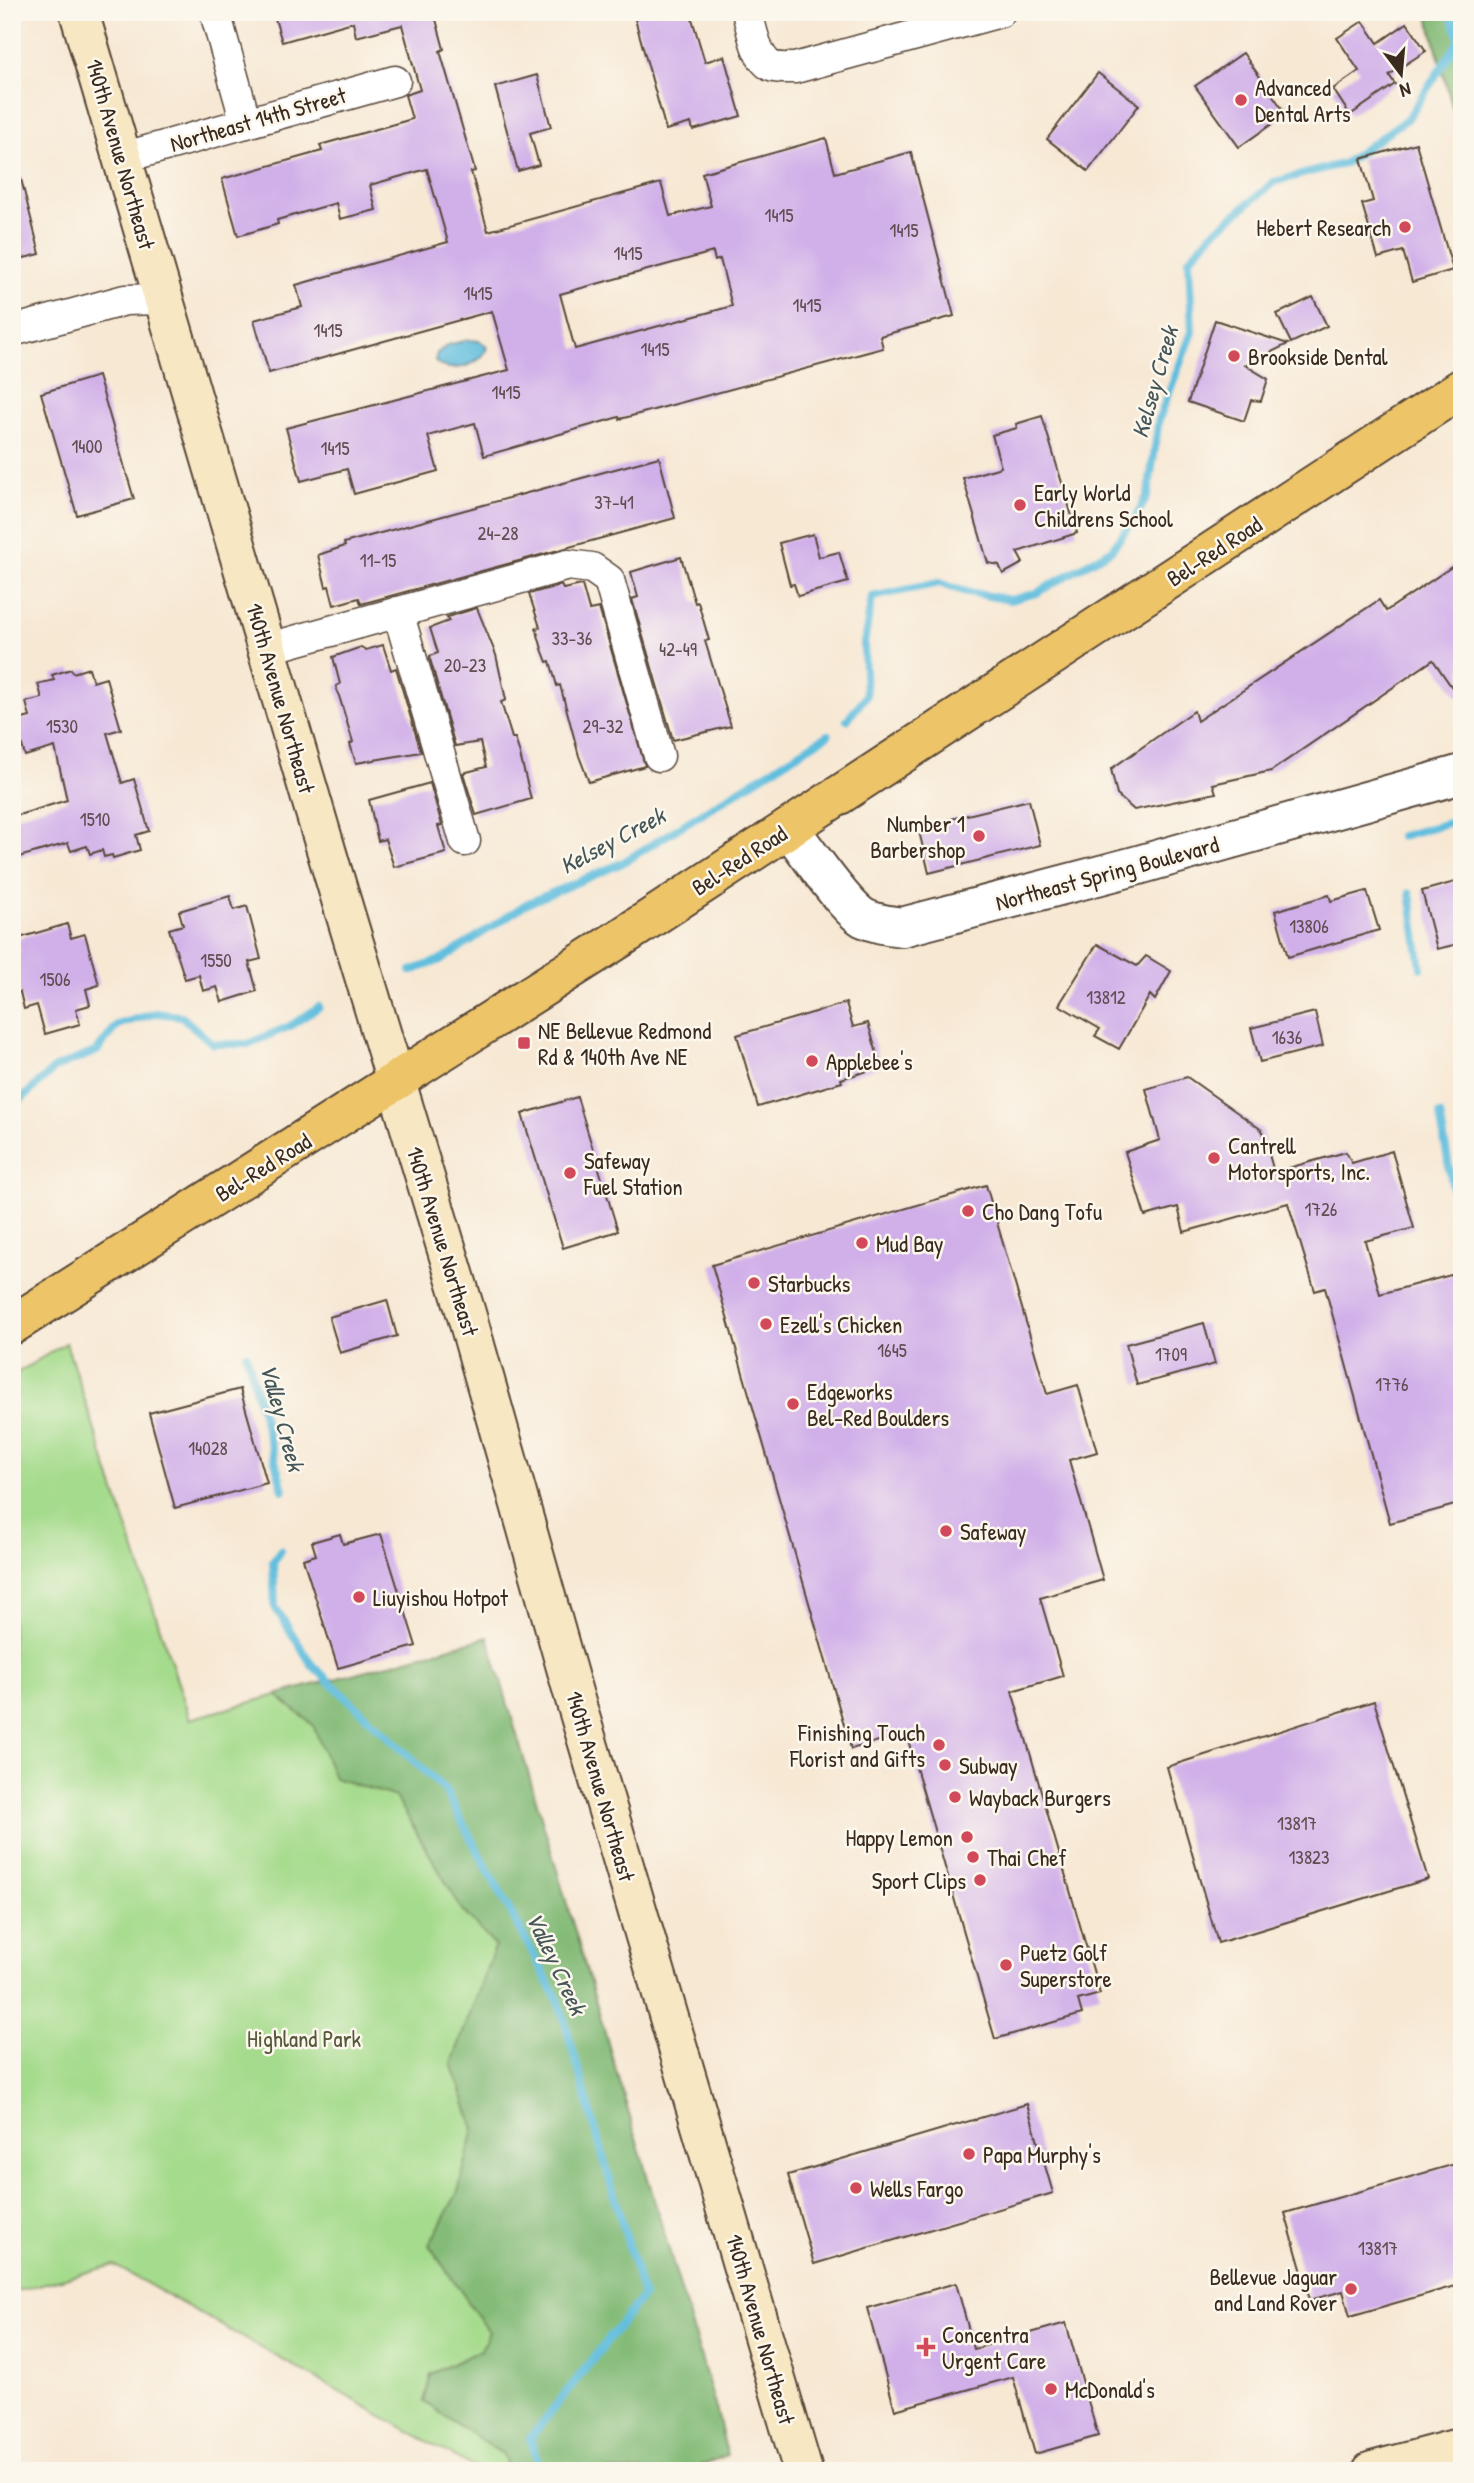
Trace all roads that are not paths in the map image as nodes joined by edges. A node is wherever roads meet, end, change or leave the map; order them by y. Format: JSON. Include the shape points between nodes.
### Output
{"nodes":[{"id":1,"x":79,"y":12,"type":"edge"},
{"id":2,"x":215,"y":12,"type":"edge"},
{"id":3,"x":747,"y":12,"type":"edge"},
{"id":4,"x":1000,"y":12,"type":"edge"},
{"id":5,"x":395,"y":80,"type":"dead end"},
{"id":6,"x":246,"y":123,"type":"junction"},
{"id":7,"x":122,"y":158,"type":"junction"},
{"id":8,"x":163,"y":299,"type":"junction"},
{"id":9,"x":12,"y":331,"type":"edge"},
{"id":10,"x":1462,"y":388,"type":"edge"},
{"id":11,"x":398,"y":612,"type":"junction"},
{"id":12,"x":266,"y":649,"type":"junction"},
{"id":13,"x":659,"y":756,"type":"dead end"},
{"id":14,"x":1462,"y":774,"type":"edge"},
{"id":15,"x":789,"y":828,"type":"junction"},
{"id":16,"x":465,"y":841,"type":"dead end"},
{"id":17,"x":396,"y":1083,"type":"junction"},
{"id":18,"x":12,"y":1325,"type":"edge"},
{"id":19,"x":1462,"y":2447,"type":"edge"},
{"id":20,"x":803,"y":2471,"type":"edge"},
{"id":21,"x":1372,"y":2471,"type":"edge"}],
"edges":[{"from":1,"to":7,"type":"main road","name":"140th Avenue Northeast"},
{"from":2,"to":6,"type":"street"},
{"from":3,"to":4,"type":"street","via":[[762,57],[771,66],[795,68]]},
{"from":5,"to":6,"type":"street","name":"Northeast 14th Street"},
{"from":6,"to":7,"type":"street","name":"Northeast 14th Street"},
{"from":7,"to":8,"type":"main road","name":"140th Avenue Northeast"},
{"from":8,"to":9,"type":"street","via":[[125,300]]},
{"from":8,"to":12,"type":"main road","name":"140th Avenue Northeast"},
{"from":10,"to":15,"type":"main road","name":"Bel-Red Road"},
{"from":11,"to":12,"type":"street"},
{"from":11,"to":13,"type":"street","via":[[568,565],[592,568],[609,580]]},
{"from":11,"to":16,"type":"street"},
{"from":12,"to":17,"type":"main road","name":"140th Avenue Northeast"},
{"from":14,"to":15,"type":"street","name":"Northeast Spring Boulevard","via":[[902,927],[861,916]]},
{"from":15,"to":17,"type":"main road","name":"Bel-Red Road"},
{"from":17,"to":18,"type":"main road","name":"Bel-Red Road"},
{"from":17,"to":20,"type":"main road","name":"140th Avenue Northeast"},
{"from":19,"to":21,"type":"main road"}]}
